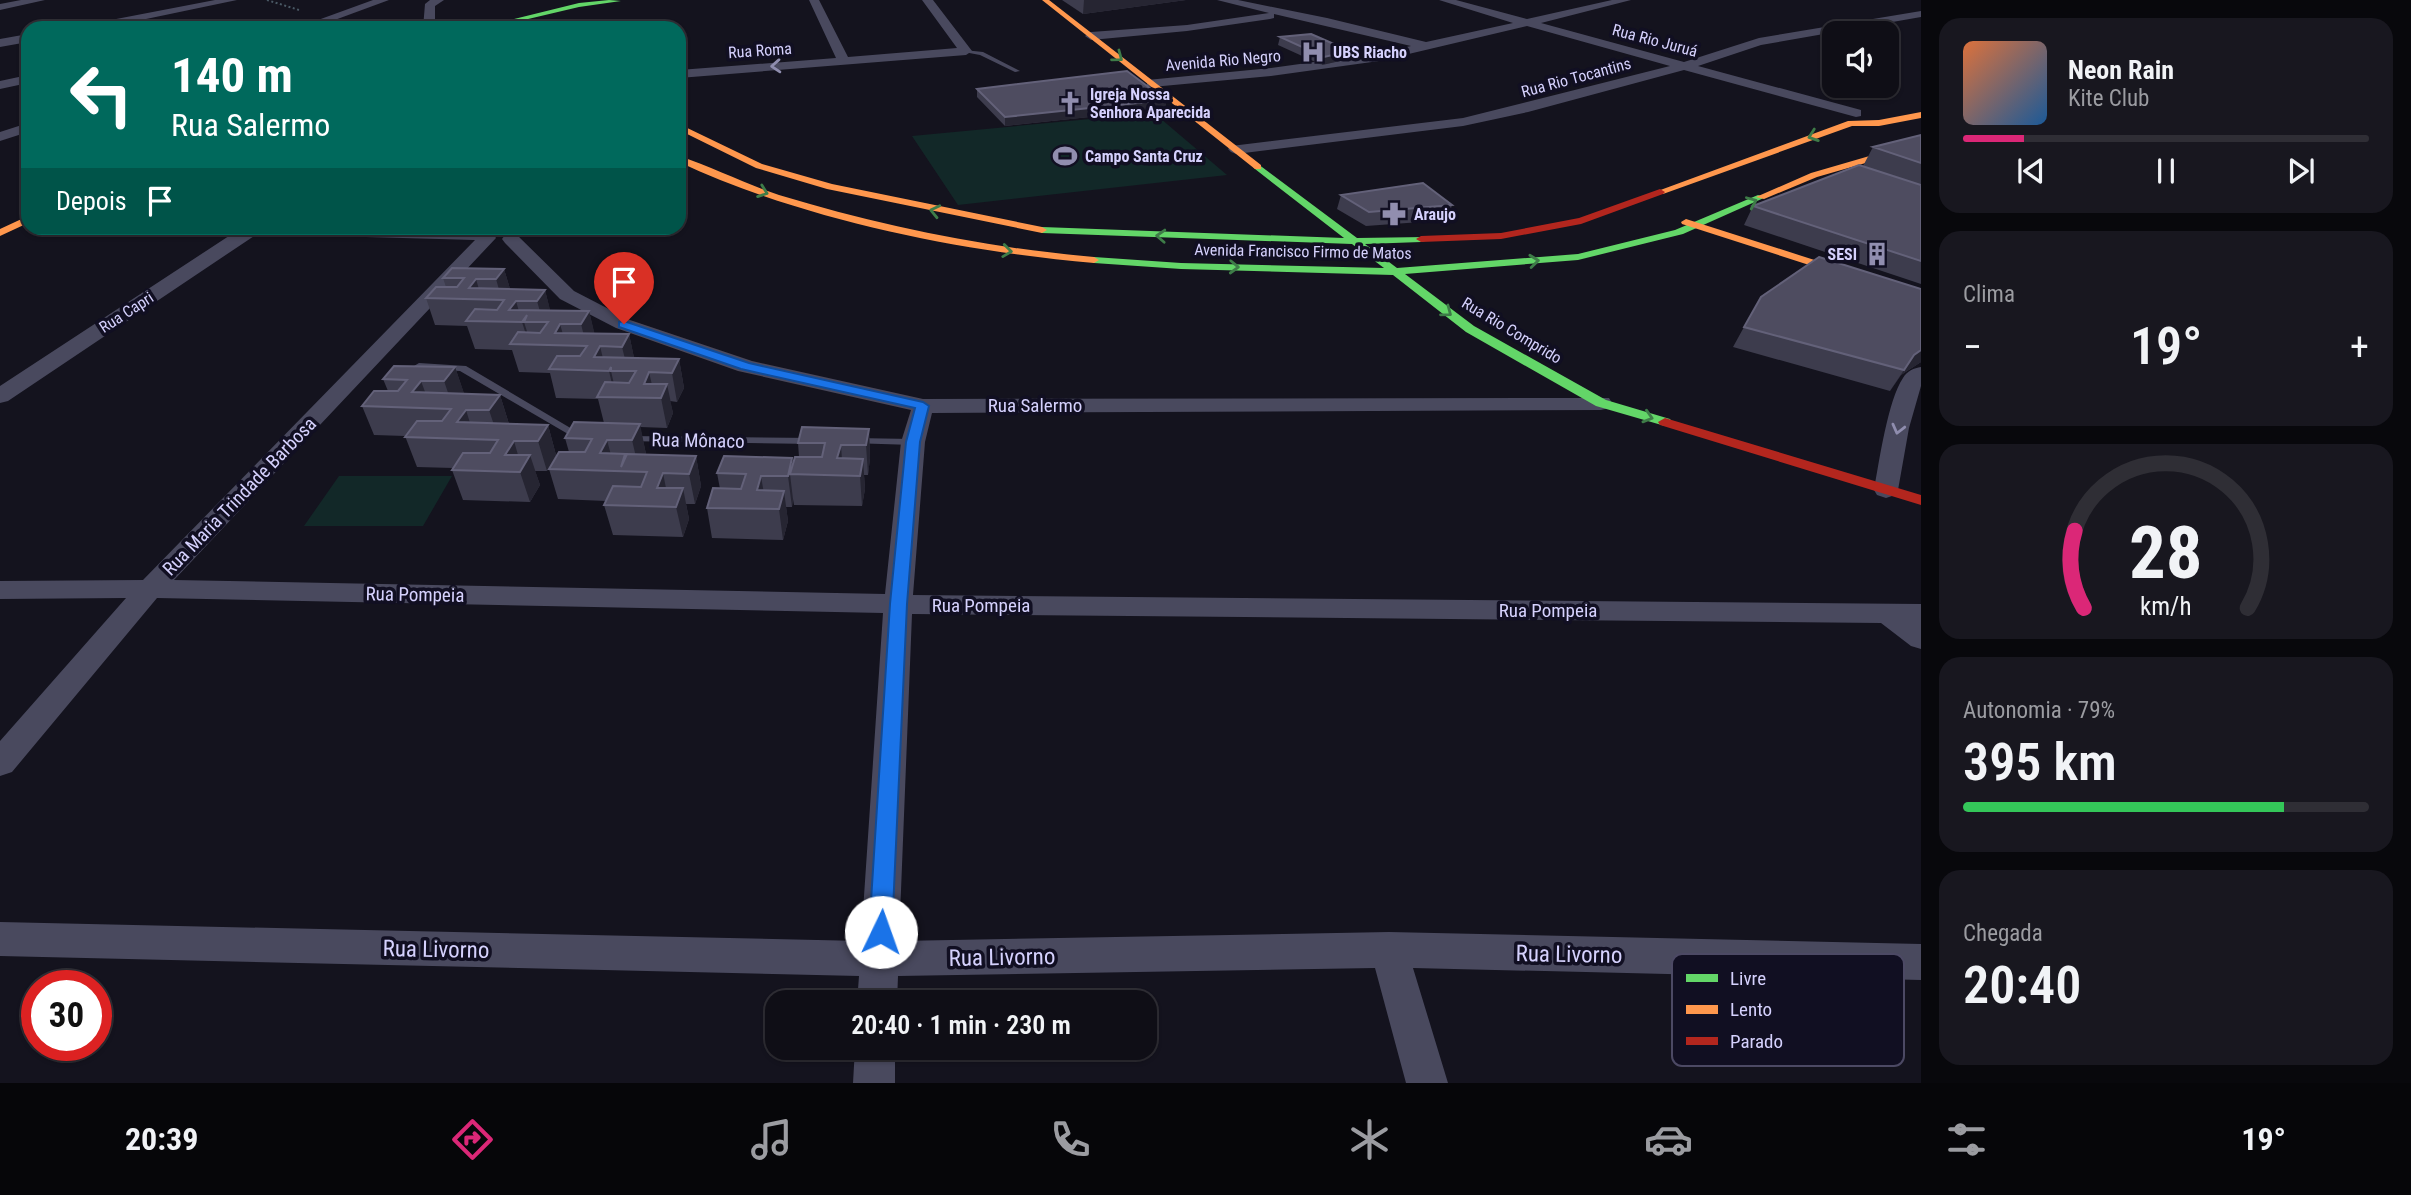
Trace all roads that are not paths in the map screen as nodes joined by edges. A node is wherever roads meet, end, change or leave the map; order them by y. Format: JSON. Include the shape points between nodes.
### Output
{"nodes":[{"id":1,"x":40,"y":0,"type":"edge"},
{"id":2,"x":232,"y":0,"type":"edge"},
{"id":3,"x":384,"y":0,"type":"edge"},
{"id":4,"x":439,"y":0,"type":"edge"},
{"id":5,"x":814,"y":0,"type":"edge"},
{"id":6,"x":927,"y":0,"type":"edge"},
{"id":7,"x":1045,"y":0,"type":"edge"},
{"id":8,"x":1222,"y":0,"type":"edge"},
{"id":9,"x":1444,"y":0,"type":"edge"},
{"id":10,"x":1620,"y":0,"type":"edge"},
{"id":11,"x":0,"y":7,"type":"edge"},
{"id":12,"x":617,"y":7,"type":"edge"},
{"id":13,"x":578,"y":10,"type":"edge"},
{"id":14,"x":1286,"y":13,"type":"junction"},
{"id":15,"x":1921,"y":14,"type":"edge"},
{"id":16,"x":122,"y":21,"type":"edge"},
{"id":17,"x":320,"y":21,"type":"edge"},
{"id":18,"x":429,"y":21,"type":"edge"},
{"id":19,"x":508,"y":21,"type":"edge"},
{"id":20,"x":1527,"y":22,"type":"junction"},
{"id":21,"x":1091,"y":36,"type":"junction"},
{"id":22,"x":21,"y":39,"type":"edge"},
{"id":23,"x":0,"y":43,"type":"edge"},
{"id":24,"x":1427,"y":46,"type":"junction"},
{"id":25,"x":966,"y":51,"type":"junction"},
{"id":26,"x":845,"y":61,"type":"junction"},
{"id":27,"x":1687,"y":65,"type":"junction"},
{"id":28,"x":1017,"y":71,"type":"dead end"},
{"id":29,"x":686,"y":73,"type":"edge"},
{"id":30,"x":21,"y":80,"type":"edge"},
{"id":31,"x":1152,"y":83,"type":"junction"},
{"id":32,"x":0,"y":85,"type":"edge"},
{"id":33,"x":1859,"y":115,"type":"junction"},
{"id":34,"x":1921,"y":115,"type":"edge"},
{"id":35,"x":1879,"y":123,"type":"junction"},
{"id":36,"x":21,"y":130,"type":"edge"},
{"id":37,"x":686,"y":130,"type":"edge"},
{"id":38,"x":0,"y":137,"type":"edge"},
{"id":39,"x":1921,"y":142,"type":"edge"},
{"id":40,"x":1236,"y":149,"type":"junction"},
{"id":41,"x":686,"y":162,"type":"edge"},
{"id":42,"x":1313,"y":210,"type":"junction"},
{"id":43,"x":1643,"y":216,"type":"dead end"},
{"id":44,"x":1581,"y":221,"type":"junction"},
{"id":45,"x":21,"y":222,"type":"edge"},
{"id":46,"x":1697,"y":225,"type":"junction"},
{"id":47,"x":1675,"y":226,"type":"junction"},
{"id":48,"x":1033,"y":230,"type":"junction"},
{"id":49,"x":0,"y":233,"type":"edge"},
{"id":50,"x":235,"y":235,"type":"edge"},
{"id":51,"x":498,"y":235,"type":"edge"},
{"id":52,"x":502,"y":235,"type":"edge"},
{"id":53,"x":1261,"y":240,"type":"junction"},
{"id":54,"x":1351,"y":241,"type":"junction"},
{"id":55,"x":978,"y":247,"type":"junction"},
{"id":56,"x":1392,"y":272,"type":"junction"},
{"id":57,"x":1921,"y":298,"type":"edge"},
{"id":58,"x":1921,"y":310,"type":"edge"},
{"id":59,"x":419,"y":366,"type":"edge"},
{"id":60,"x":1921,"y":373,"type":"edge"},
{"id":61,"x":0,"y":396,"type":"edge"},
{"id":62,"x":1601,"y":403,"type":"junction"},
{"id":63,"x":923,"y":406,"type":"junction"},
{"id":64,"x":593,"y":439,"type":"edge"},
{"id":65,"x":620,"y":439,"type":"edge"},
{"id":66,"x":823,"y":441,"type":"edge"},
{"id":67,"x":836,"y":441,"type":"edge"},
{"id":68,"x":913,"y":442,"type":"junction"},
{"id":69,"x":1886,"y":490,"type":"junction"},
{"id":70,"x":1921,"y":500,"type":"edge"},
{"id":71,"x":150,"y":589,"type":"junction"},
{"id":72,"x":0,"y":590,"type":"edge"},
{"id":73,"x":898,"y":604,"type":"junction"},
{"id":74,"x":1886,"y":613,"type":"junction"},
{"id":75,"x":1921,"y":614,"type":"edge"},
{"id":76,"x":1921,"y":639,"type":"edge"},
{"id":77,"x":0,"y":763,"type":"edge"},
{"id":78,"x":0,"y":939,"type":"edge"},
{"id":79,"x":1390,"y":950,"type":"junction"},
{"id":80,"x":1672,"y":956,"type":"edge"},
{"id":81,"x":879,"y":959,"type":"junction"},
{"id":82,"x":878,"y":990,"type":"edge"},
{"id":83,"x":875,"y":1060,"type":"edge"},
{"id":84,"x":874,"y":1083,"type":"edge"},
{"id":85,"x":1427,"y":1083,"type":"edge"}],
"edges":[{"from":1,"to":11,"type":"street"},
{"from":2,"to":16,"type":"street"},
{"from":3,"to":17,"type":"street"},
{"from":4,"to":18,"type":"street","via":[[430,4]]},
{"from":5,"to":26,"type":"street"},
{"from":6,"to":25,"type":"street"},
{"from":7,"to":21,"type":"street","name":"Rua Rio Comprido"},
{"from":8,"to":14,"type":"street"},
{"from":9,"to":20,"type":"street","name":"Rua Rio Juruá"},
{"from":10,"to":20,"type":"street","name":"Avenida Rio Negro"},
{"from":12,"to":13,"type":"street"},
{"from":13,"to":19,"type":"street"},
{"from":14,"to":21,"type":"street","via":[[1187,29]]},
{"from":14,"to":24,"type":"street"},
{"from":15,"to":27,"type":"street","name":"Rua Rio Tocantins","via":[[1759,42]]},
{"from":20,"to":24,"type":"street","name":"Avenida Rio Negro"},
{"from":20,"to":27,"type":"street","name":"Rua Rio Juruá"},
{"from":21,"to":31,"type":"street","name":"Rua Rio Comprido","one_way":true},
{"from":22,"to":23,"type":"street"},
{"from":24,"to":31,"type":"street","name":"Avenida Rio Negro","via":[[1336,64]]},
{"from":25,"to":26,"type":"street","name":"Rua Roma"},
{"from":25,"to":28,"type":"lane","via":[[981,53]]},
{"from":26,"to":29,"type":"street","name":"Rua Roma","one_way":true},
{"from":27,"to":33,"type":"street","name":"Rua Rio Juruá"},
{"from":27,"to":40,"type":"street","name":"Rua Rio Tocantins","via":[[1463,122]]},
{"from":30,"to":32,"type":"street"},
{"from":31,"to":40,"type":"street","name":"Rua Rio Comprido"},
{"from":33,"to":35,"type":"street"},
{"from":33,"to":44,"type":"street","name":"Avenida Francisco Firmo de Matos","one_way":true},
{"from":34,"to":35,"type":"street"},
{"from":35,"to":39,"type":"street"},
{"from":36,"to":38,"type":"street"},
{"from":48,"to":37,"type":"street","name":"Avenida Francisco Firmo de Matos","one_way":true,"via":[[818,184],[759,166]]},
{"from":46,"to":39,"type":"street","name":"Avenida Francisco Firmo de Matos","one_way":true,"via":[[1814,175]]},
{"from":40,"to":42,"type":"street","name":"Rua Rio Comprido"},
{"from":41,"to":55,"type":"street","name":"Avenida Francisco Firmo de Matos","one_way":true,"via":[[807,207]]},
{"from":42,"to":53,"type":"street","via":[[1298,227]]},
{"from":42,"to":54,"type":"street","name":"Rua Rio Comprido"},
{"from":43,"to":44,"type":"street"},
{"from":44,"to":54,"type":"street","name":"Avenida Francisco Firmo de Matos","via":[[1501,236]]},
{"from":45,"to":49,"type":"street"},
{"from":46,"to":47,"type":"street","name":"Avenida Francisco Firmo de Matos"},
{"from":46,"to":57,"type":"street"},
{"from":56,"to":47,"type":"street","name":"Avenida Francisco Firmo de Matos","one_way":true,"via":[[1578,257]]},
{"from":47,"to":58,"type":"street"},
{"from":53,"to":48,"type":"street","name":"Avenida Francisco Firmo de Matos","one_way":true},
{"from":48,"to":55,"type":"street","via":[[970,228],[963,236]]},
{"from":50,"to":61,"type":"street","name":"Rua Capri"},
{"from":51,"to":71,"type":"street","name":"Rua Maria Trindade Barbosa"},
{"from":52,"to":63,"type":"street","name":"Rua Salermo","via":[[566,295],[624,324],[746,366]]},
{"from":53,"to":54,"type":"street","name":"Avenida Francisco Firmo de Matos"},
{"from":54,"to":56,"type":"street","name":"Rua Rio Comprido"},
{"from":55,"to":56,"type":"street","name":"Avenida Francisco Firmo de Matos","one_way":true,"via":[[1181,266]]},
{"from":56,"to":62,"type":"street","name":"Rua Rio Comprido","one_way":true,"via":[[1469,329]]},
{"from":59,"to":64,"type":"lane","via":[[462,368],[580,439]]},
{"from":60,"to":69,"type":"street","one_way":true,"via":[[1908,392]]},
{"from":62,"to":63,"type":"street","name":"Rua Salermo"},
{"from":62,"to":69,"type":"street","name":"Rua Rio Comprido","one_way":true},
{"from":63,"to":68,"type":"street"},
{"from":65,"to":66,"type":"lane","name":"Rua Mônaco"},
{"from":67,"to":68,"type":"lane"},
{"from":68,"to":73,"type":"street"},
{"from":69,"to":70,"type":"street","name":"Rua Rio Comprido"},
{"from":71,"to":72,"type":"street","name":"Rua Pompeia"},
{"from":71,"to":73,"type":"street","name":"Rua Pompeia"},
{"from":71,"to":77,"type":"street","name":"Rua Maria Trindade Barbosa"},
{"from":73,"to":74,"type":"street","name":"Rua Pompeia"},
{"from":73,"to":81,"type":"street"},
{"from":74,"to":75,"type":"street","name":"Rua Pompeia"},
{"from":74,"to":76,"type":"street"},
{"from":78,"to":81,"type":"street","name":"Rua Livorno"},
{"from":79,"to":80,"type":"street","name":"Rua Livorno"},
{"from":79,"to":81,"type":"street","name":"Rua Livorno"},
{"from":79,"to":85,"type":"street"},
{"from":81,"to":82,"type":"street"},
{"from":83,"to":84,"type":"street"}]}
